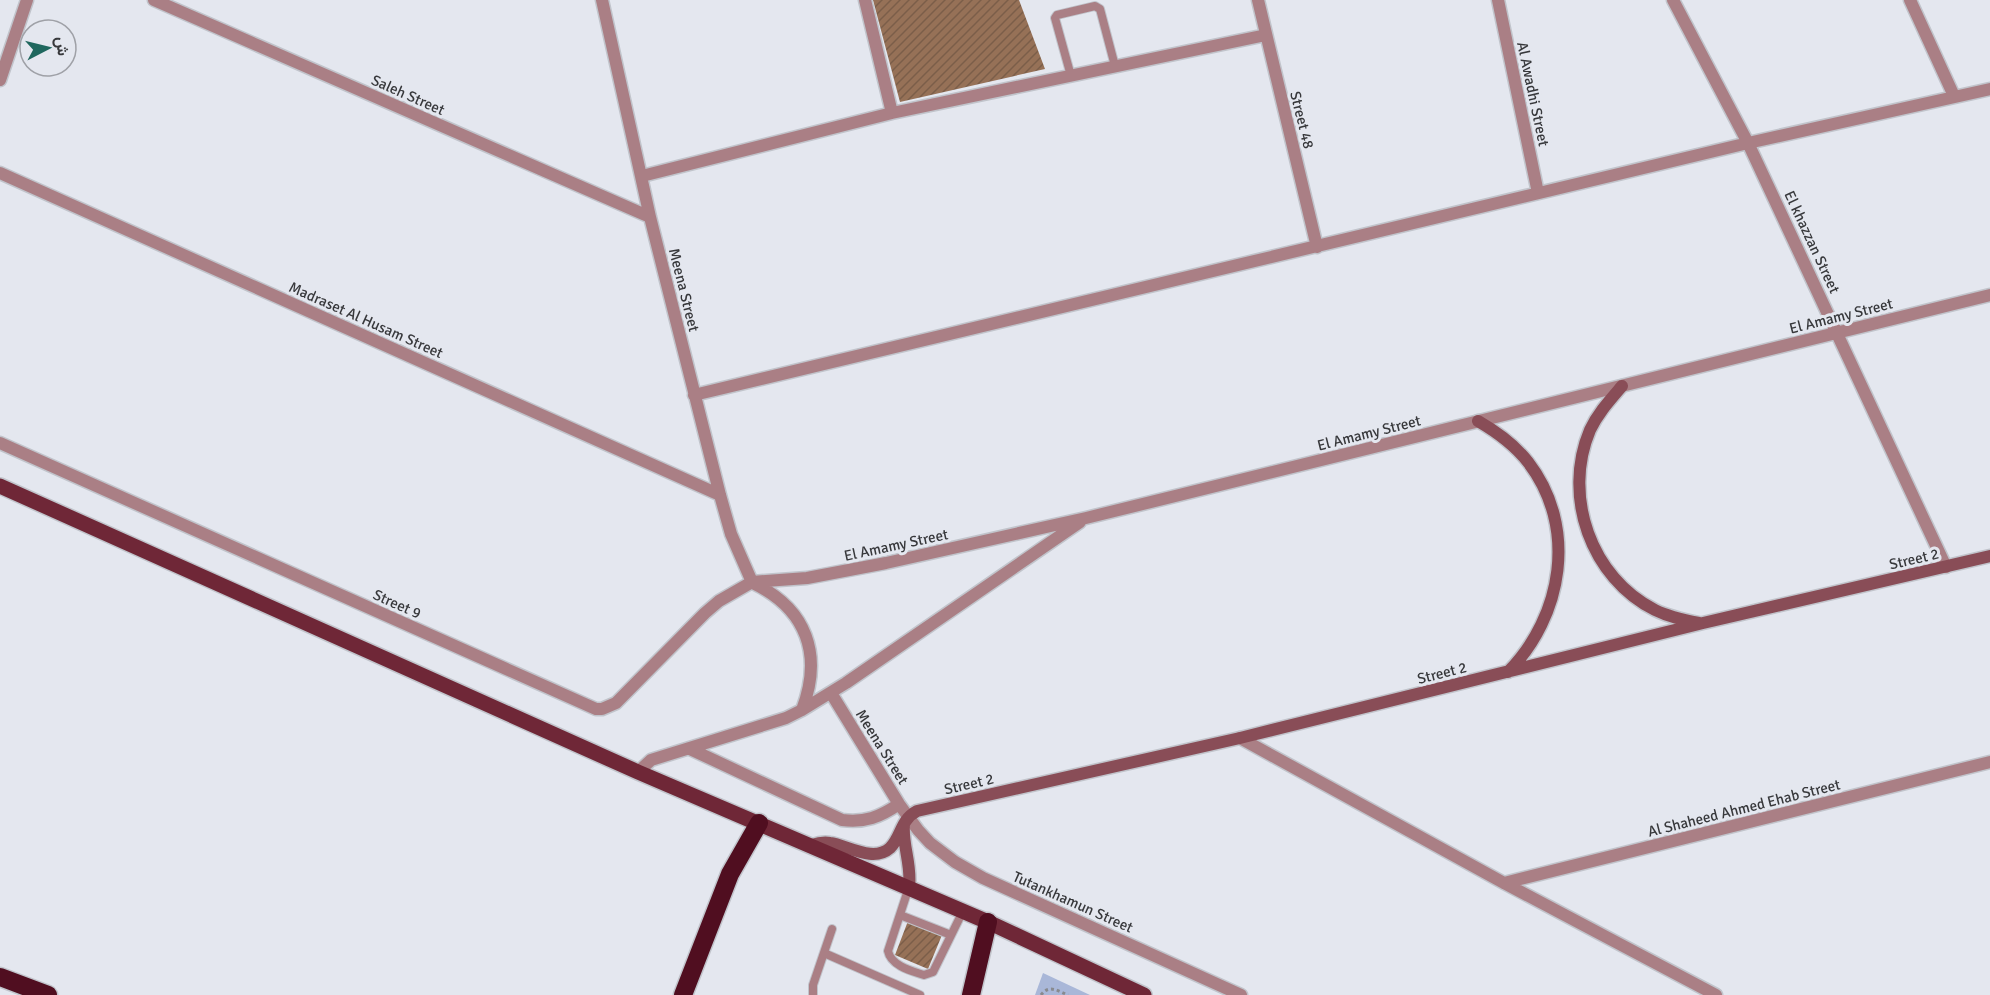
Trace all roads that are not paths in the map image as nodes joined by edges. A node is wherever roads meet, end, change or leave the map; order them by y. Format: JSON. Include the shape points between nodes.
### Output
{"nodes":[{"id":1,"x":27,"y":0,"type":"edge"},
{"id":2,"x":154,"y":0,"type":"edge"},
{"id":3,"x":602,"y":0,"type":"edge"},
{"id":4,"x":865,"y":0,"type":"edge"},
{"id":5,"x":1258,"y":0,"type":"edge"},
{"id":6,"x":1498,"y":0,"type":"edge"},
{"id":7,"x":1673,"y":0,"type":"edge"},
{"id":8,"x":1910,"y":0,"type":"edge"},
{"id":9,"x":1266,"y":35,"type":"junction"},
{"id":10,"x":1115,"y":66,"type":"junction"},
{"id":11,"x":1071,"y":76,"type":"junction"},
{"id":12,"x":0,"y":80,"type":"edge"},
{"id":13,"x":1990,"y":88,"type":"edge"},
{"id":14,"x":1954,"y":96,"type":"junction"},
{"id":15,"x":892,"y":113,"type":"junction"},
{"id":16,"x":1748,"y":143,"type":"junction"},
{"id":17,"x":0,"y":173,"type":"edge"},
{"id":18,"x":642,"y":176,"type":"junction"},
{"id":19,"x":1538,"y":193,"type":"junction"},
{"id":20,"x":650,"y":217,"type":"junction"},
{"id":21,"x":1317,"y":247,"type":"junction"},
{"id":22,"x":1990,"y":296,"type":"edge"},
{"id":23,"x":1838,"y":332,"type":"junction"},
{"id":24,"x":1622,"y":386,"type":"junction"},
{"id":25,"x":694,"y":395,"type":"junction"},
{"id":26,"x":1478,"y":421,"type":"junction"},
{"id":27,"x":0,"y":443,"type":"edge"},
{"id":28,"x":0,"y":486,"type":"edge"},
{"id":29,"x":720,"y":495,"type":"junction"},
{"id":30,"x":1086,"y":518,"type":"junction"},
{"id":31,"x":1990,"y":556,"type":"edge"},
{"id":32,"x":1946,"y":567,"type":"junction"},
{"id":33,"x":752,"y":582,"type":"junction"},
{"id":34,"x":1703,"y":623,"type":"junction"},
{"id":35,"x":1507,"y":673,"type":"junction"},
{"id":36,"x":831,"y":693,"type":"junction"},
{"id":37,"x":802,"y":711,"type":"junction"},
{"id":38,"x":1240,"y":738,"type":"junction"},
{"id":39,"x":690,"y":749,"type":"junction"},
{"id":40,"x":1990,"y":762,"type":"edge"},
{"id":41,"x":638,"y":772,"type":"junction"},
{"id":42,"x":899,"y":804,"type":"junction"},
{"id":43,"x":906,"y":819,"type":"junction"},
{"id":44,"x":759,"y":824,"type":"junction"},
{"id":45,"x":812,"y":845,"type":"junction"},
{"id":46,"x":1504,"y":883,"type":"junction"},
{"id":47,"x":909,"y":887,"type":"junction"},
{"id":48,"x":963,"y":911,"type":"junction"},
{"id":49,"x":900,"y":915,"type":"junction"},
{"id":50,"x":988,"y":922,"type":"junction"},
{"id":51,"x":832,"y":929,"type":"dead end"},
{"id":52,"x":895,"y":929,"type":"junction"},
{"id":53,"x":904,"y":932,"type":"dead end"},
{"id":54,"x":951,"y":935,"type":"junction"},
{"id":55,"x":824,"y":953,"type":"junction"},
{"id":56,"x":0,"y":977,"type":"edge"},
{"id":57,"x":968,"y":993,"type":"edge"},
{"id":58,"x":48,"y":995,"type":"edge"},
{"id":59,"x":683,"y":995,"type":"edge"},
{"id":60,"x":813,"y":995,"type":"edge"},
{"id":61,"x":920,"y":995,"type":"edge"},
{"id":62,"x":1144,"y":995,"type":"edge"},
{"id":63,"x":1241,"y":995,"type":"edge"},
{"id":64,"x":1716,"y":995,"type":"edge"}],
"edges":[{"from":1,"to":12,"type":"street"},
{"from":2,"to":20,"type":"street","name":"Saleh Street"},
{"from":3,"to":18,"type":"street","name":"Meena Street"},
{"from":4,"to":15,"type":"street"},
{"from":5,"to":9,"type":"street","name":"Street 48"},
{"from":6,"to":19,"type":"street","name":"Al Awadhi Street"},
{"from":7,"to":16,"type":"street","name":"El khazzan Street"},
{"from":8,"to":14,"type":"street"},
{"from":9,"to":10,"type":"street"},
{"from":9,"to":21,"type":"street","name":"Street 48"},
{"from":10,"to":11,"type":"street"},
{"from":10,"to":11,"type":"lane","via":[[1100,9],[1095,6],[1055,18]]},
{"from":11,"to":15,"type":"street"},
{"from":13,"to":14,"type":"street"},
{"from":14,"to":16,"type":"street"},
{"from":15,"to":18,"type":"street"},
{"from":16,"to":19,"type":"street"},
{"from":16,"to":23,"type":"street","name":"El khazzan Street"},
{"from":17,"to":29,"type":"street","name":"Madraset Al Husam Street"},
{"from":18,"to":20,"type":"street","name":"Meena Street"},
{"from":19,"to":21,"type":"street"},
{"from":20,"to":25,"type":"street","name":"Meena Street"},
{"from":21,"to":25,"type":"street"},
{"from":22,"to":23,"type":"street","name":"El Amamy Street"},
{"from":23,"to":24,"type":"street","name":"El Amamy Street"},
{"from":23,"to":32,"type":"street","name":"El khazzan Street"},
{"from":24,"to":26,"type":"street","name":"El Amamy Street"},
{"from":24,"to":34,"type":"street","via":[[1590,430],[1582,456],[1581,511],[1589,537],[1600,560],[1634,597],[1678,619]]},
{"from":25,"to":29,"type":"street","name":"Meena Street"},
{"from":26,"to":30,"type":"street","name":"El Amamy Street"},
{"from":26,"to":35,"type":"street","via":[[1513,445],[1528,461],[1548,498],[1557,540],[1556,582],[1544,622],[1522,658]]},
{"from":27,"to":33,"type":"street","name":"Street 9","via":[[596,709],[616,703],[705,613]]},
{"from":28,"to":41,"type":"main road"},
{"from":29,"to":33,"type":"street","name":"Meena Street","via":[[731,534]]},
{"from":30,"to":33,"type":"street","name":"El Amamy Street","via":[[886,564],[807,578]]},
{"from":30,"to":36,"type":"street"},
{"from":31,"to":32,"type":"street","name":"Street 2"},
{"from":32,"to":34,"type":"street","name":"Street 2"},
{"from":33,"to":37,"type":"street","via":[[784,603],[805,634],[812,672]]},
{"from":34,"to":35,"type":"street","name":"Street 2"},
{"from":35,"to":38,"type":"street","name":"Street 2"},
{"from":36,"to":37,"type":"street"},
{"from":36,"to":42,"type":"street","name":"Meena Street"},
{"from":37,"to":39,"type":"street"},
{"from":38,"to":43,"type":"street","name":"Street 2","via":[[917,811]]},
{"from":38,"to":46,"type":"street"},
{"from":39,"to":41,"type":"street","via":[[651,760]]},
{"from":39,"to":42,"type":"street","via":[[842,820],[855,822],[880,817]]},
{"from":40,"to":46,"type":"street","name":"Al Shaheed Ahmed Ehab Street"},
{"from":41,"to":44,"type":"main road"},
{"from":42,"to":43,"type":"street","name":"Meena Street"},
{"from":43,"to":45,"type":"street","via":[[889,849],[876,853],[856,852],[832,843]]},
{"from":43,"to":47,"type":"street"},
{"from":43,"to":63,"type":"street","name":"Tutankhamun Street","via":[[930,843],[983,878]]},
{"from":44,"to":45,"type":"main road"},
{"from":44,"to":59,"type":"highway","via":[[734,865]]},
{"from":45,"to":47,"type":"main road"},
{"from":46,"to":64,"type":"street"},
{"from":47,"to":48,"type":"main road"},
{"from":47,"to":49,"type":"lane"},
{"from":48,"to":50,"type":"main road"},
{"from":48,"to":54,"type":"lane"},
{"from":49,"to":52,"type":"lane"},
{"from":49,"to":54,"type":"lane"},
{"from":50,"to":57,"type":"highway"},
{"from":50,"to":62,"type":"main road"},
{"from":51,"to":55,"type":"lane"},
{"from":52,"to":53,"type":"lane"},
{"from":52,"to":54,"type":"lane","via":[[895,943],[888,951],[892,961],[928,975]]},
{"from":55,"to":60,"type":"lane"},
{"from":55,"to":61,"type":"lane"},
{"from":56,"to":58,"type":"highway"}]}
